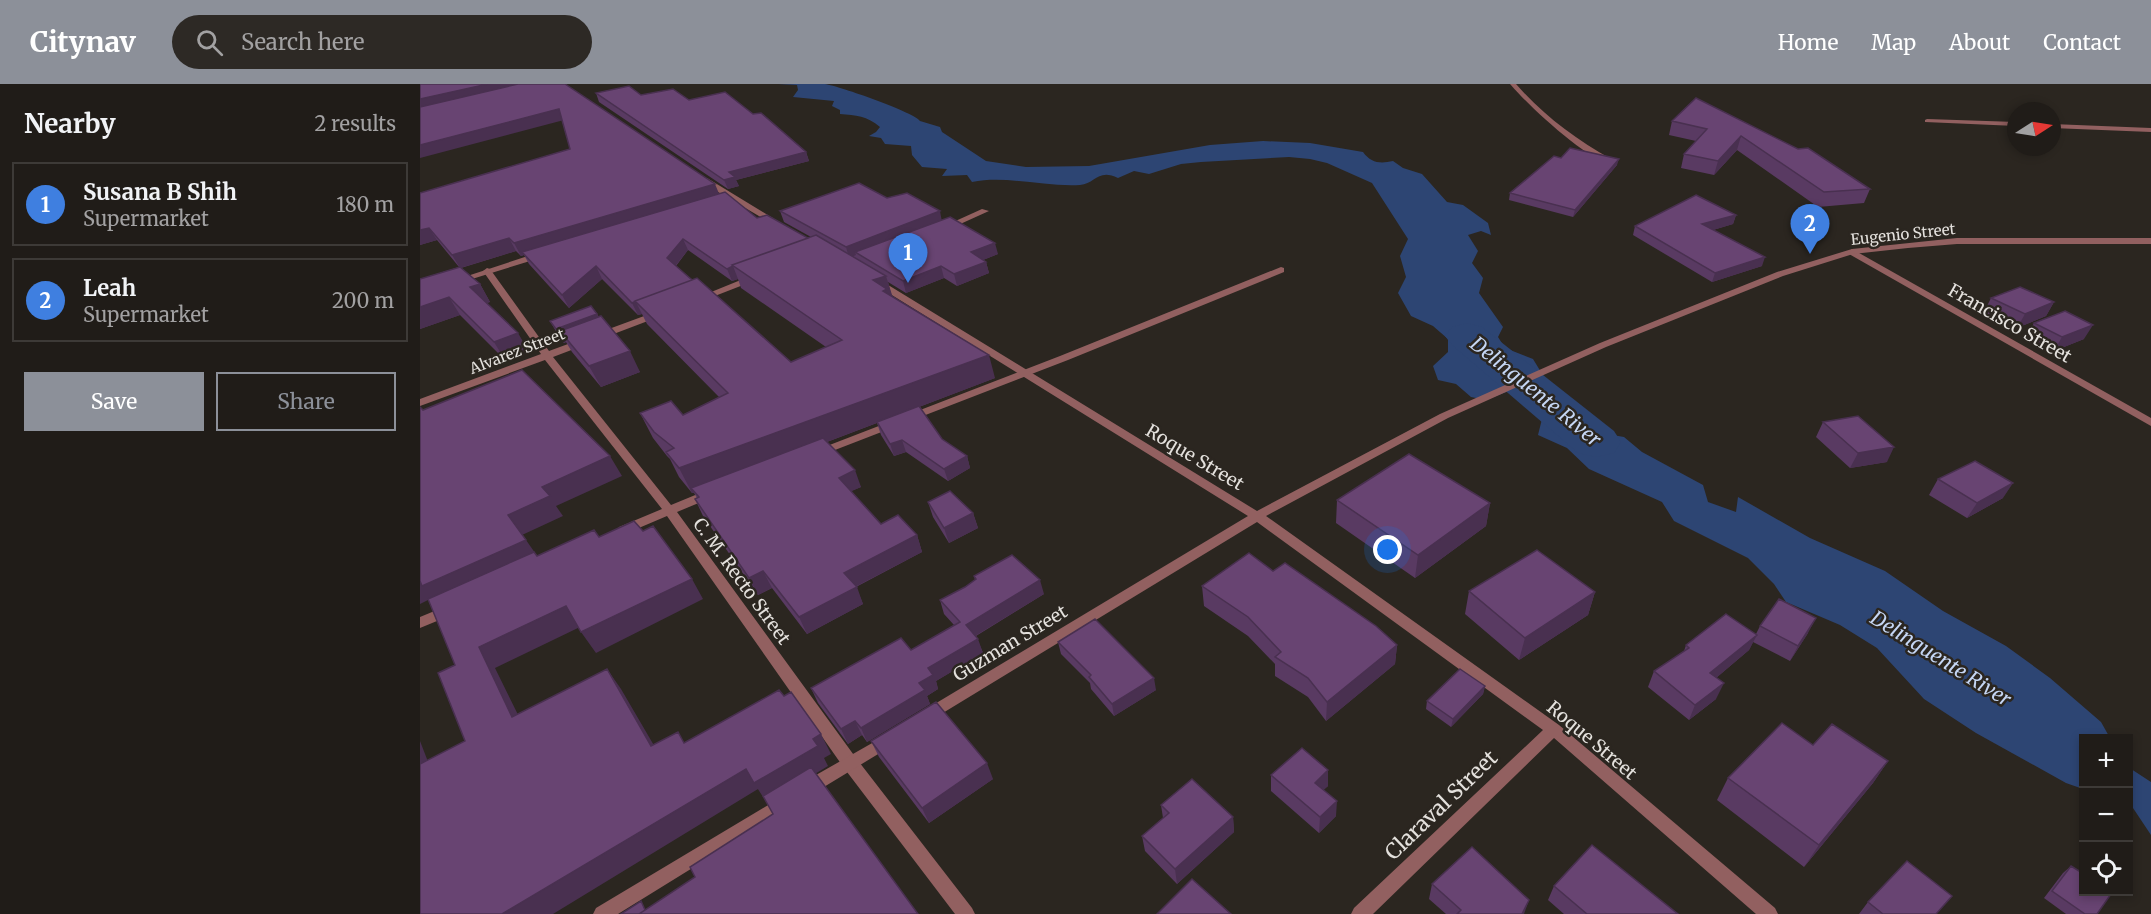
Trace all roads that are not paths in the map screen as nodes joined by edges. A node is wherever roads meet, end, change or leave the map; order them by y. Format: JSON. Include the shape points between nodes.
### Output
{"nodes":[{"id":1,"x":1514,"y":84,"type":"edge"},
{"id":2,"x":1927,"y":121,"type":"dead end"},
{"id":3,"x":2007,"y":124,"type":"edge"},
{"id":4,"x":2061,"y":126,"type":"edge"},
{"id":5,"x":2151,"y":130,"type":"edge"},
{"id":6,"x":1609,"y":161,"type":"edge"},
{"id":7,"x":692,"y":171,"type":"edge"},
{"id":8,"x":985,"y":211,"type":"dead end"},
{"id":9,"x":788,"y":230,"type":"edge"},
{"id":10,"x":936,"y":231,"type":"edge"},
{"id":11,"x":2151,"y":241,"type":"edge"},
{"id":12,"x":553,"y":251,"type":"edge"},
{"id":13,"x":1852,"y":252,"type":"junction"},
{"id":14,"x":1281,"y":270,"type":"dead end"},
{"id":15,"x":487,"y":271,"type":"junction"},
{"id":16,"x":867,"y":275,"type":"edge"},
{"id":17,"x":760,"y":276,"type":"edge"},
{"id":18,"x":442,"y":285,"type":"edge"},
{"id":19,"x":693,"y":301,"type":"edge"},
{"id":20,"x":670,"y":309,"type":"edge"},
{"id":21,"x":547,"y":356,"type":"junction"},
{"id":22,"x":1024,"y":374,"type":"junction"},
{"id":23,"x":420,"y":403,"type":"edge"},
{"id":24,"x":1444,"y":416,"type":"joint"},
{"id":25,"x":2151,"y":423,"type":"edge"},
{"id":26,"x":802,"y":459,"type":"edge"},
{"id":27,"x":724,"y":488,"type":"edge"},
{"id":28,"x":668,"y":510,"type":"junction"},
{"id":29,"x":1257,"y":516,"type":"junction"},
{"id":30,"x":614,"y":534,"type":"edge"},
{"id":31,"x":463,"y":603,"type":"edge"},
{"id":32,"x":420,"y":623,"type":"edge"},
{"id":33,"x":1554,"y":729,"type":"junction"},
{"id":34,"x":850,"y":763,"type":"junction"},
{"id":35,"x":602,"y":914,"type":"edge"},
{"id":36,"x":966,"y":914,"type":"edge"},
{"id":37,"x":1360,"y":914,"type":"edge"},
{"id":38,"x":1769,"y":914,"type":"edge"}],
"edges":[{"from":1,"to":6,"type":"street","via":[[1527,101],[1585,148]]},
{"from":2,"to":3,"type":"street"},
{"from":4,"to":5,"type":"street"},
{"from":7,"to":9,"type":"street","via":[[725,200]]},
{"from":8,"to":10,"type":"street"},
{"from":11,"to":13,"type":"street","name":"Eugenio Street","via":[[1958,241]]},
{"from":12,"to":15,"type":"street"},
{"from":13,"to":24,"type":"street","name":"Eugenio Street","via":[[1780,274],[1603,345]]},
{"from":13,"to":25,"type":"street","name":"Francisco Street"},
{"from":14,"to":22,"type":"street"},
{"from":15,"to":18,"type":"street"},
{"from":15,"to":21,"type":"street","name":"C. M. Recto Street"},
{"from":16,"to":22,"type":"street","name":"Roque Street"},
{"from":17,"to":19,"type":"street"},
{"from":20,"to":21,"type":"street","name":"Alvarez Street"},
{"from":21,"to":23,"type":"street","name":"Alvarez Street"},
{"from":21,"to":28,"type":"street","name":"C. M. Recto Street"},
{"from":22,"to":26,"type":"street"},
{"from":22,"to":29,"type":"street","name":"Roque Street"},
{"from":24,"to":29,"type":"street","name":"Guzman Street"},
{"from":27,"to":28,"type":"street"},
{"from":28,"to":30,"type":"street"},
{"from":28,"to":34,"type":"street","name":"C. M. Recto Street"},
{"from":29,"to":33,"type":"street","name":"Roque Street"},
{"from":29,"to":34,"type":"street","name":"Guzman Street"},
{"from":31,"to":32,"type":"street"},
{"from":33,"to":37,"type":"street","name":"Claraval Street"},
{"from":33,"to":38,"type":"street","name":"Roque Street"},
{"from":34,"to":35,"type":"street","name":"Guzman Street"},
{"from":34,"to":36,"type":"street","name":"C. M. Recto Street"}]}
